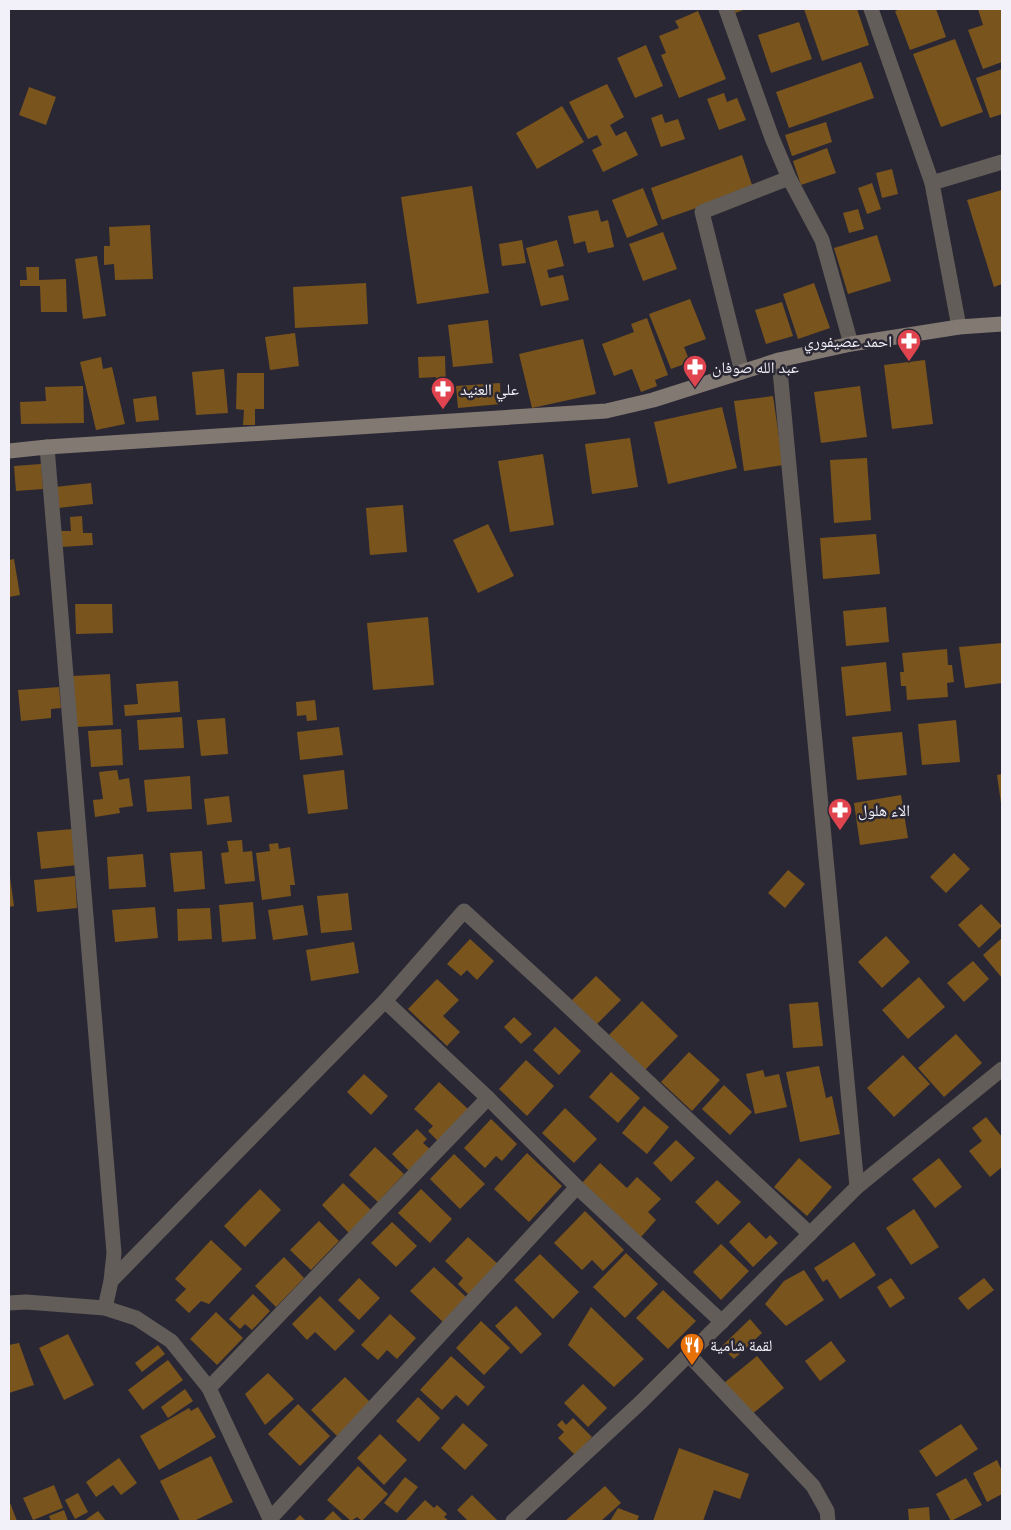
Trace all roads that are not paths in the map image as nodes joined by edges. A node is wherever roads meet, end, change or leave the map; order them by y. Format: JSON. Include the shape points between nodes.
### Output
{"nodes":[{"id":1,"x":726,"y":9,"type":"edge"},
{"id":2,"x":871,"y":9,"type":"edge"},
{"id":3,"x":1002,"y":162,"type":"edge"},
{"id":4,"x":789,"y":178,"type":"junction"},
{"id":5,"x":932,"y":183,"type":"junction"},
{"id":6,"x":1002,"y":324,"type":"edge"},
{"id":7,"x":959,"y":327,"type":"junction"},
{"id":8,"x":850,"y":344,"type":"junction"},
{"id":9,"x":779,"y":360,"type":"junction"},
{"id":10,"x":742,"y":372,"type":"junction"},
{"id":11,"x":47,"y":447,"type":"junction"},
{"id":12,"x":9,"y":451,"type":"edge"},
{"id":13,"x":384,"y":1001,"type":"junction"},
{"id":14,"x":1002,"y":1068,"type":"edge"},
{"id":15,"x":488,"y":1098,"type":"junction"},
{"id":16,"x":857,"y":1187,"type":"junction"},
{"id":17,"x":577,"y":1188,"type":"junction"},
{"id":18,"x":810,"y":1234,"type":"junction"},
{"id":19,"x":111,"y":1280,"type":"junction"},
{"id":20,"x":9,"y":1303,"type":"edge"},
{"id":21,"x":105,"y":1308,"type":"junction"},
{"id":22,"x":722,"y":1322,"type":"junction"},
{"id":23,"x":688,"y":1354,"type":"junction"},
{"id":24,"x":209,"y":1388,"type":"junction"},
{"id":25,"x":270,"y":1520,"type":"edge"},
{"id":26,"x":513,"y":1521,"type":"edge"},
{"id":27,"x":828,"y":1521,"type":"edge"}],
"edges":[{"from":1,"to":4,"type":"street"},
{"from":2,"to":5,"type":"street"},
{"from":3,"to":5,"type":"street"},
{"from":4,"to":8,"type":"street","via":[[822,240]]},
{"from":4,"to":10,"type":"street","via":[[702,212]]},
{"from":5,"to":7,"type":"street"},
{"from":6,"to":7,"type":"street"},
{"from":7,"to":8,"type":"street"},
{"from":8,"to":9,"type":"street"},
{"from":9,"to":10,"type":"street"},
{"from":9,"to":16,"type":"street"},
{"from":10,"to":11,"type":"street","via":[[606,411]]},
{"from":11,"to":12,"type":"street"},
{"from":11,"to":19,"type":"street","via":[[113,1243]]},
{"from":13,"to":15,"type":"street"},
{"from":13,"to":18,"type":"street","via":[[464,911]]},
{"from":13,"to":19,"type":"street"},
{"from":14,"to":16,"type":"street"},
{"from":15,"to":17,"type":"street"},
{"from":15,"to":24,"type":"street"},
{"from":16,"to":18,"type":"street"},
{"from":17,"to":22,"type":"street"},
{"from":17,"to":25,"type":"street"},
{"from":18,"to":22,"type":"street"},
{"from":19,"to":21,"type":"street"},
{"from":20,"to":21,"type":"street"},
{"from":21,"to":24,"type":"street","via":[[136,1318],[171,1342]]},
{"from":22,"to":23,"type":"street"},
{"from":23,"to":26,"type":"street"},
{"from":23,"to":27,"type":"street","via":[[813,1486],[827,1512]]},
{"from":24,"to":25,"type":"street"}]}
